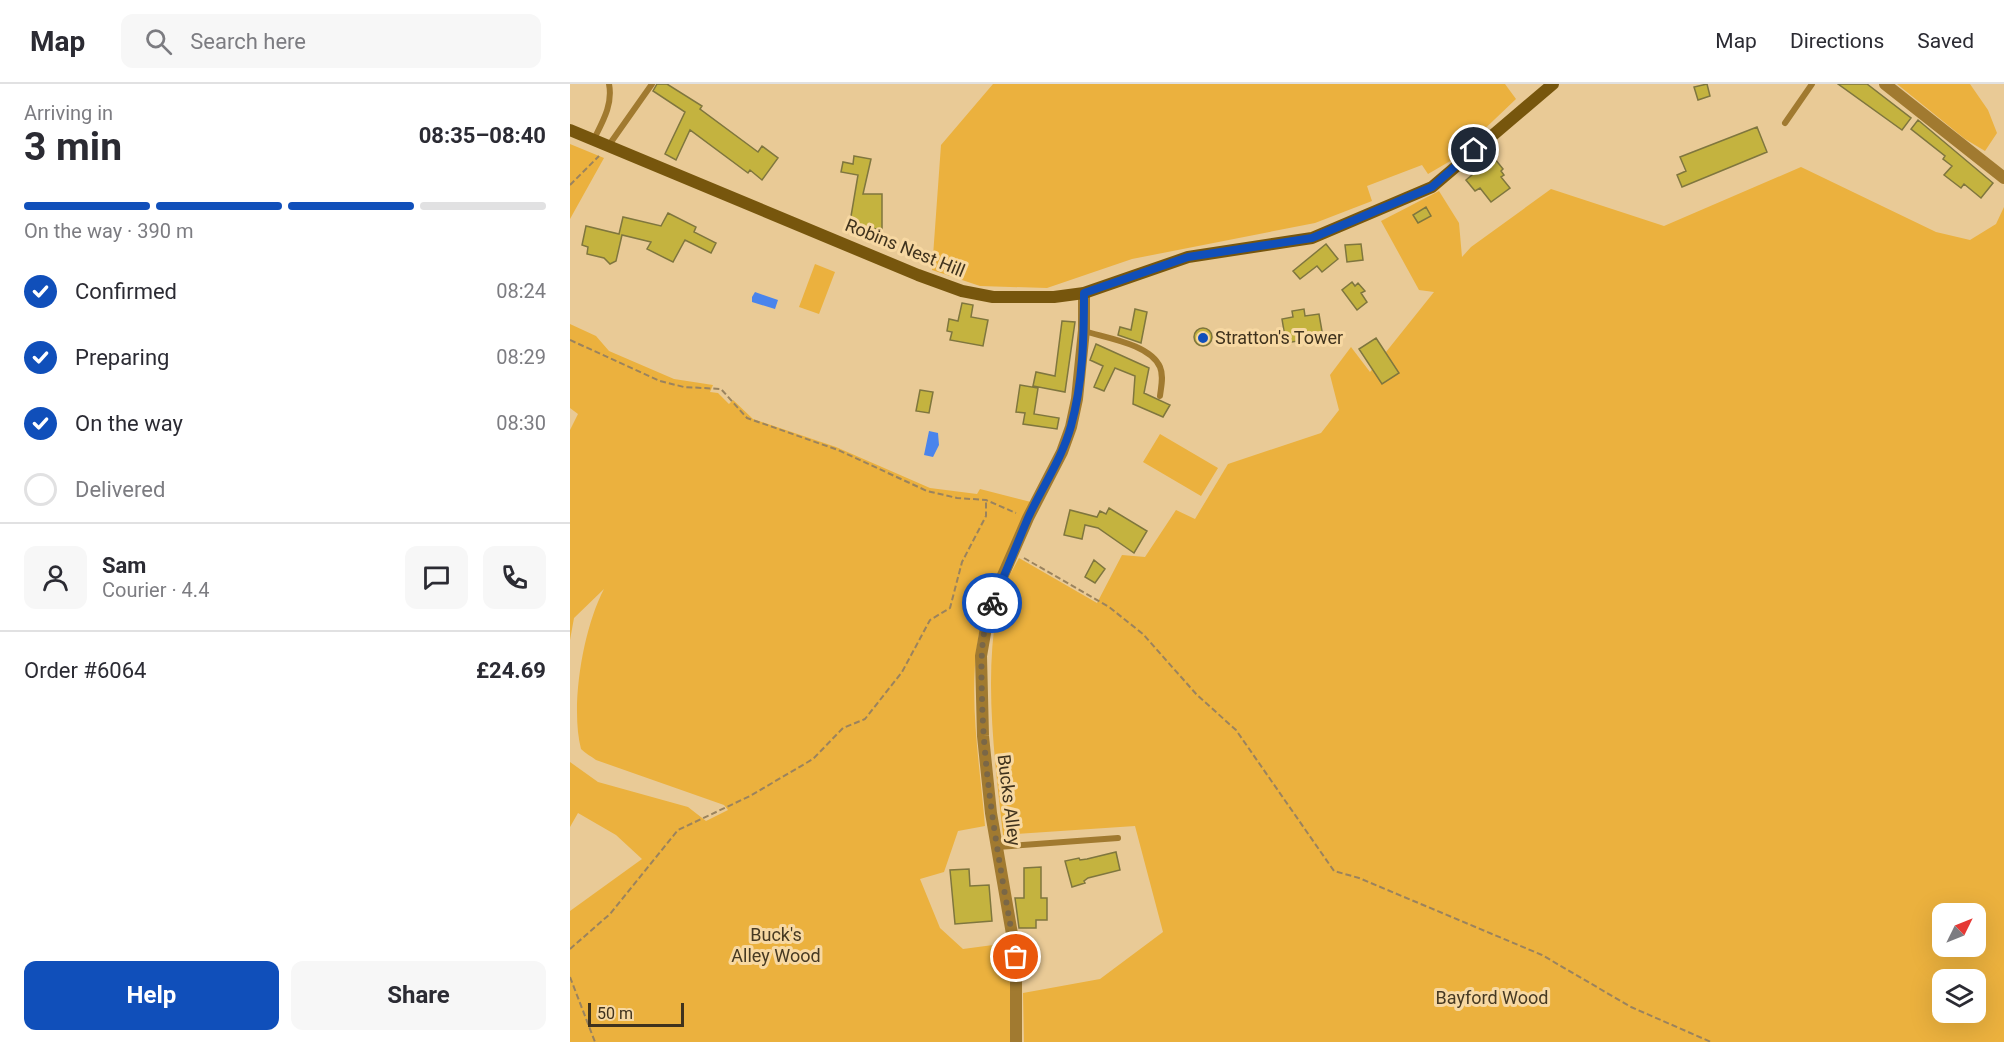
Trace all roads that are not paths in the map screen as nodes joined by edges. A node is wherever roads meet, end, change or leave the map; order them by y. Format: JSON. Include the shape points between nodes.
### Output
{"nodes":[{"id":1,"x":609,"y":84,"type":"edge"},
{"id":2,"x":652,"y":84,"type":"edge"},
{"id":3,"x":1553,"y":84,"type":"edge"},
{"id":4,"x":1812,"y":84,"type":"edge"},
{"id":5,"x":1885,"y":84,"type":"edge"},
{"id":6,"x":1785,"y":123,"type":"dead end"},
{"id":7,"x":570,"y":130,"type":"edge"},
{"id":8,"x":594,"y":139,"type":"junction"},
{"id":9,"x":609,"y":145,"type":"junction"},
{"id":10,"x":2004,"y":178,"type":"edge"},
{"id":11,"x":1084,"y":293,"type":"junction"},
{"id":12,"x":1084,"y":330,"type":"junction"},
{"id":13,"x":1160,"y":396,"type":"dead end"},
{"id":14,"x":1118,"y":838,"type":"dead end"},
{"id":15,"x":997,"y":847,"type":"junction"},
{"id":16,"x":1016,"y":1042,"type":"edge"}],
"edges":[{"from":1,"to":8,"type":"lane","via":[[606,115]]},
{"from":2,"to":9,"type":"lane"},
{"from":3,"to":11,"type":"street","name":"Robins Nest Hill","via":[[1432,187],[1312,238],[1188,257]]},
{"from":4,"to":6,"type":"lane"},
{"from":5,"to":10,"type":"street"},
{"from":7,"to":8,"type":"street","name":"Robins Nest Hill"},
{"from":8,"to":9,"type":"street","name":"Robins Nest Hill"},
{"from":9,"to":11,"type":"street","name":"Robins Nest Hill","via":[[962,291],[1024,299]]},
{"from":11,"to":12,"type":"street","name":"Bucks Alley"},
{"from":12,"to":13,"type":"lane","via":[[1152,356],[1160,367]]},
{"from":12,"to":15,"type":"street","name":"Bucks Alley","via":[[1071,427],[990,605],[981,656],[983,736]]},
{"from":14,"to":15,"type":"lane"},
{"from":15,"to":16,"type":"street","name":"Bucks Alley","via":[[1016,957]]}]}
